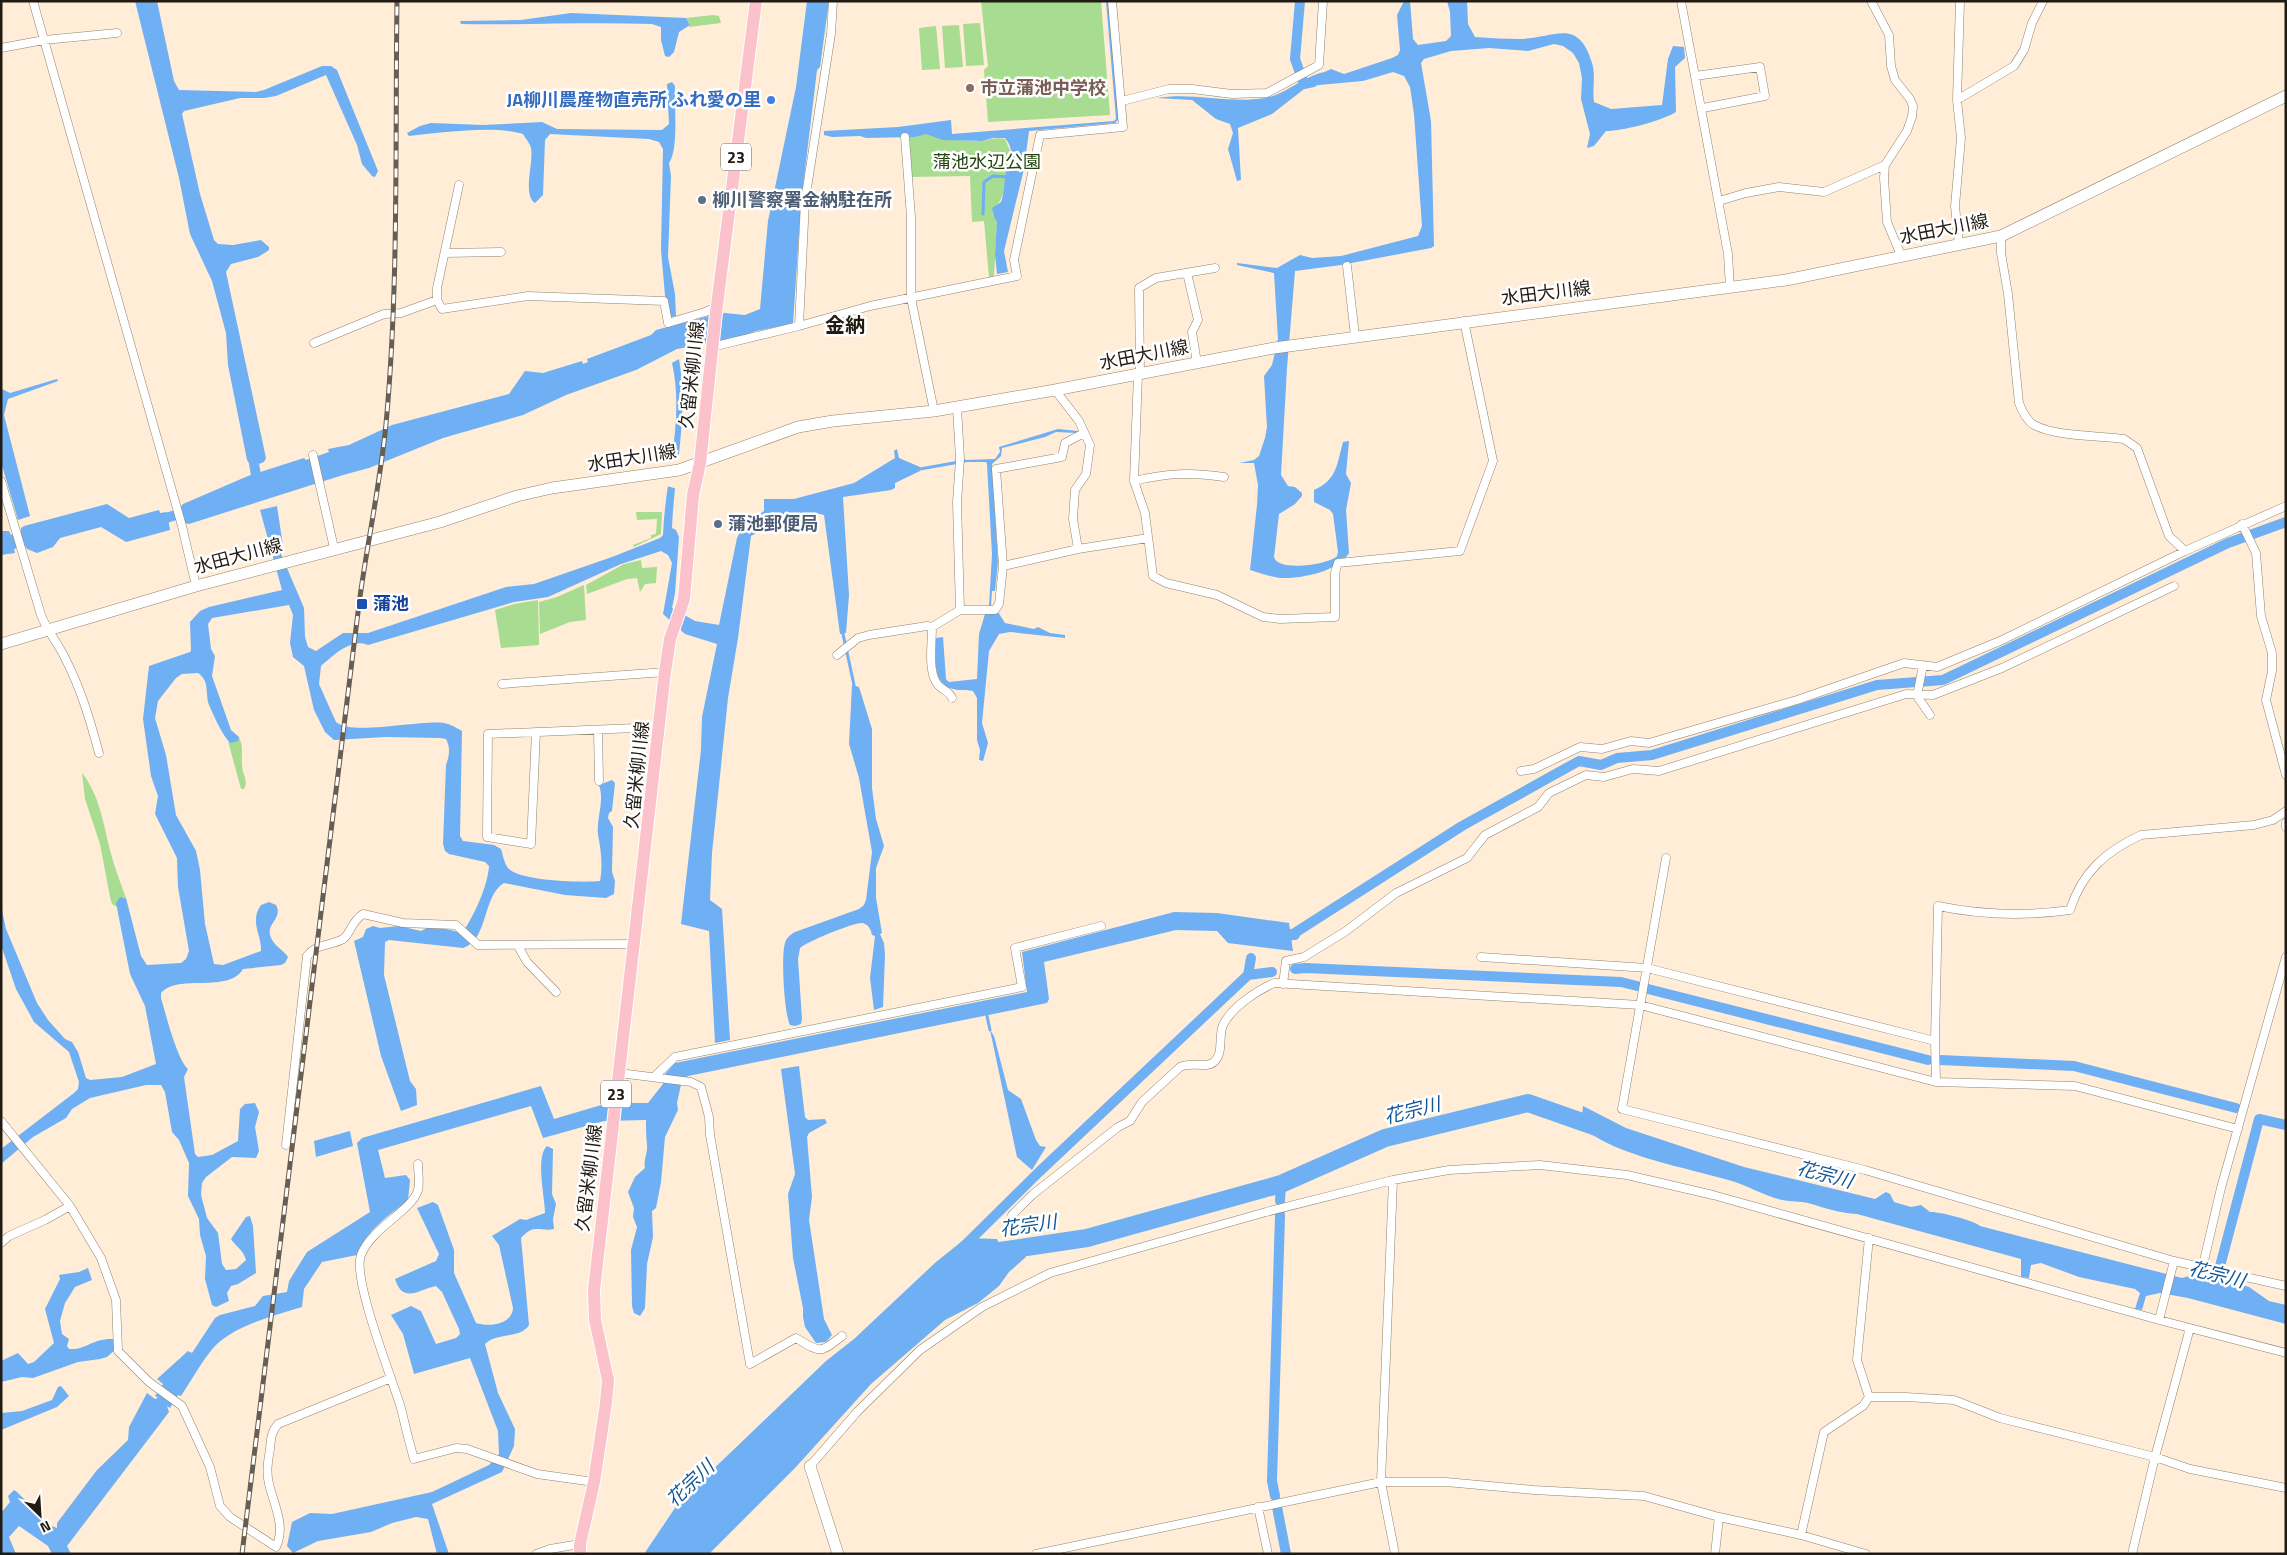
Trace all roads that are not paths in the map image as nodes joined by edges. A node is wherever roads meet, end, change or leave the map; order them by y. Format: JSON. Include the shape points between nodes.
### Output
{"nodes":[{"id":1,"x":33,"y":1,"type":"edge"},
{"id":2,"x":756,"y":1,"type":"edge"},
{"id":3,"x":833,"y":1,"type":"edge"},
{"id":4,"x":1112,"y":1,"type":"edge"},
{"id":5,"x":1323,"y":1,"type":"edge"},
{"id":6,"x":1681,"y":1,"type":"edge"},
{"id":7,"x":1872,"y":1,"type":"edge"},
{"id":8,"x":1960,"y":1,"type":"edge"},
{"id":9,"x":2043,"y":1,"type":"edge"},
{"id":10,"x":117,"y":33,"type":"dead end"},
{"id":11,"x":44,"y":40,"type":"junction"},
{"id":12,"x":1,"y":48,"type":"edge"},
{"id":13,"x":1695,"y":76,"type":"junction"},
{"id":14,"x":2286,"y":96,"type":"edge"},
{"id":15,"x":1957,"y":100,"type":"junction"},
{"id":16,"x":1122,"y":101,"type":"junction"},
{"id":17,"x":1703,"y":108,"type":"junction"},
{"id":18,"x":905,"y":138,"type":"dead end"},
{"id":19,"x":1885,"y":165,"type":"junction"},
{"id":20,"x":459,"y":185,"type":"dead end"},
{"id":21,"x":1719,"y":201,"type":"junction"},
{"id":22,"x":2001,"y":236,"type":"junction"},
{"id":23,"x":1959,"y":245,"type":"junction"},
{"id":24,"x":501,"y":252,"type":"dead end"},
{"id":25,"x":445,"y":253,"type":"junction"},
{"id":26,"x":1901,"y":255,"type":"junction"},
{"id":27,"x":1347,"y":266,"type":"dead end"},
{"id":28,"x":1215,"y":268,"type":"dead end"},
{"id":29,"x":1187,"y":273,"type":"junction"},
{"id":30,"x":1730,"y":288,"type":"junction"},
{"id":31,"x":911,"y":298,"type":"junction"},
{"id":32,"x":436,"y":300,"type":"junction"},
{"id":33,"x":717,"y":310,"type":"junction"},
{"id":34,"x":1464,"y":321,"type":"junction"},
{"id":35,"x":799,"y":326,"type":"junction"},
{"id":36,"x":1355,"y":336,"type":"junction"},
{"id":37,"x":314,"y":343,"type":"dead end"},
{"id":38,"x":712,"y":346,"type":"junction"},
{"id":39,"x":1197,"y":363,"type":"junction"},
{"id":40,"x":1139,"y":374,"type":"junction"},
{"id":41,"x":1055,"y":390,"type":"junction"},
{"id":42,"x":957,"y":407,"type":"junction"},
{"id":43,"x":934,"y":411,"type":"junction"},
{"id":44,"x":1084,"y":434,"type":"junction"},
{"id":45,"x":313,"y":455,"type":"dead end"},
{"id":46,"x":700,"y":463,"type":"junction"},
{"id":47,"x":1224,"y":476,"type":"dead end"},
{"id":48,"x":1,"y":481,"type":"edge"},
{"id":49,"x":1134,"y":481,"type":"junction"},
{"id":50,"x":2286,"y":506,"type":"edge"},
{"id":51,"x":2242,"y":524,"type":"junction"},
{"id":52,"x":1148,"y":538,"type":"junction"},
{"id":53,"x":334,"y":548,"type":"junction"},
{"id":54,"x":1078,"y":549,"type":"junction"},
{"id":55,"x":2186,"y":551,"type":"junction"},
{"id":56,"x":1003,"y":566,"type":"junction"},
{"id":57,"x":196,"y":586,"type":"junction"},
{"id":58,"x":2174,"y":586,"type":"dead end"},
{"id":59,"x":960,"y":610,"type":"junction"},
{"id":60,"x":932,"y":627,"type":"junction"},
{"id":61,"x":47,"y":630,"type":"junction"},
{"id":62,"x":1,"y":644,"type":"edge"},
{"id":63,"x":837,"y":656,"type":"dead end"},
{"id":64,"x":1923,"y":665,"type":"junction"},
{"id":65,"x":665,"y":672,"type":"junction"},
{"id":66,"x":502,"y":684,"type":"dead end"},
{"id":67,"x":1917,"y":696,"type":"junction"},
{"id":68,"x":952,"y":698,"type":"dead end"},
{"id":69,"x":1930,"y":716,"type":"dead end"},
{"id":70,"x":598,"y":730,"type":"junction"},
{"id":71,"x":536,"y":732,"type":"junction"},
{"id":72,"x":659,"y":733,"type":"junction"},
{"id":73,"x":99,"y":753,"type":"dead end"},
{"id":74,"x":1521,"y":771,"type":"dead end"},
{"id":75,"x":2286,"y":776,"type":"edge"},
{"id":76,"x":599,"y":781,"type":"dead end"},
{"id":77,"x":2286,"y":811,"type":"edge"},
{"id":78,"x":1666,"y":858,"type":"dead end"},
{"id":79,"x":1101,"y":926,"type":"dead end"},
{"id":80,"x":635,"y":944,"type":"junction"},
{"id":81,"x":518,"y":946,"type":"junction"},
{"id":82,"x":1481,"y":957,"type":"dead end"},
{"id":83,"x":2286,"y":957,"type":"edge"},
{"id":84,"x":1647,"y":968,"type":"junction"},
{"id":85,"x":1283,"y":984,"type":"junction"},
{"id":86,"x":556,"y":992,"type":"dead end"},
{"id":87,"x":1640,"y":1005,"type":"junction"},
{"id":88,"x":1935,"y":1041,"type":"junction"},
{"id":89,"x":619,"y":1073,"type":"junction"},
{"id":90,"x":654,"y":1077,"type":"junction"},
{"id":91,"x":1936,"y":1082,"type":"junction"},
{"id":92,"x":1,"y":1121,"type":"edge"},
{"id":93,"x":2238,"y":1129,"type":"junction"},
{"id":94,"x":286,"y":1145,"type":"dead end"},
{"id":95,"x":418,"y":1164,"type":"dead end"},
{"id":96,"x":1393,"y":1180,"type":"junction"},
{"id":97,"x":70,"y":1206,"type":"junction"},
{"id":98,"x":1012,"y":1215,"type":"dead end"},
{"id":99,"x":1869,"y":1238,"type":"junction"},
{"id":100,"x":1,"y":1243,"type":"edge"},
{"id":101,"x":2173,"y":1265,"type":"junction"},
{"id":102,"x":2202,"y":1265,"type":"junction"},
{"id":103,"x":2286,"y":1286,"type":"edge"},
{"id":104,"x":2159,"y":1320,"type":"junction"},
{"id":105,"x":2190,"y":1328,"type":"junction"},
{"id":106,"x":842,"y":1336,"type":"dead end"},
{"id":107,"x":2286,"y":1353,"type":"edge"},
{"id":108,"x":392,"y":1378,"type":"junction"},
{"id":109,"x":1869,"y":1397,"type":"junction"},
{"id":110,"x":2155,"y":1459,"type":"junction"},
{"id":111,"x":810,"y":1466,"type":"joint"},
{"id":112,"x":594,"y":1482,"type":"junction"},
{"id":113,"x":1381,"y":1482,"type":"junction"},
{"id":114,"x":2286,"y":1488,"type":"edge"},
{"id":115,"x":1258,"y":1507,"type":"junction"},
{"id":116,"x":1719,"y":1517,"type":"junction"},
{"id":117,"x":1800,"y":1535,"type":"junction"},
{"id":118,"x":580,"y":1549,"type":"edge"},
{"id":119,"x":536,"y":1554,"type":"edge"},
{"id":120,"x":838,"y":1554,"type":"edge"},
{"id":121,"x":1036,"y":1554,"type":"edge"},
{"id":122,"x":1268,"y":1554,"type":"edge"},
{"id":123,"x":1395,"y":1554,"type":"edge"},
{"id":124,"x":1714,"y":1554,"type":"edge"},
{"id":125,"x":1866,"y":1554,"type":"edge"},
{"id":126,"x":2132,"y":1554,"type":"edge"}],
"edges":[{"from":1,"to":11,"type":"street"},
{"from":2,"to":33,"type":"main road","name":"久留米柳川線","number":"23"},
{"from":3,"to":35,"type":"street","via":[[805,201]]},
{"from":4,"to":16,"type":"street"},
{"from":5,"to":16,"type":"street","via":[[1319,65],[1294,80],[1267,93],[1169,89]]},
{"from":6,"to":13,"type":"street"},
{"from":7,"to":19,"type":"street","via":[[1889,35],[1895,80],[1913,106],[1907,131]]},
{"from":8,"to":15,"type":"street"},
{"from":9,"to":15,"type":"street","via":[[2024,50],[2014,66]]},
{"from":10,"to":11,"type":"street"},
{"from":11,"to":12,"type":"street"},
{"from":11,"to":57,"type":"street","via":[[174,496]]},
{"from":13,"to":17,"type":"street"},
{"from":13,"to":17,"type":"street","via":[[1760,66],[1766,96]]},
{"from":14,"to":22,"type":"main road","name":"水田大川線"},
{"from":15,"to":23,"type":"street","via":[[1961,138],[1955,206]]},
{"from":16,"to":31,"type":"street","via":[[1122,127],[1040,135],[1014,260],[1017,276]]},
{"from":17,"to":21,"type":"street"},
{"from":18,"to":31,"type":"street","via":[[911,217]]},
{"from":19,"to":21,"type":"street","via":[[1824,192],[1778,187],[1746,192]]},
{"from":19,"to":26,"type":"street","via":[[1887,222]]},
{"from":20,"to":25,"type":"street"},
{"from":21,"to":30,"type":"street"},
{"from":22,"to":23,"type":"main road","name":"水田大川線"},
{"from":22,"to":55,"type":"street","via":[[2019,402],[2026,418],[2047,430],[2131,442],[2137,448],[2169,536]]},
{"from":23,"to":26,"type":"main road","name":"水田大川線"},
{"from":24,"to":25,"type":"street"},
{"from":25,"to":32,"type":"street"},
{"from":26,"to":30,"type":"main road","name":"水田大川線","via":[[1786,280]]},
{"from":27,"to":36,"type":"street"},
{"from":28,"to":29,"type":"street"},
{"from":29,"to":39,"type":"street","via":[[1198,320],[1192,332]]},
{"from":29,"to":40,"type":"street","via":[[1156,278],[1139,288]]},
{"from":30,"to":34,"type":"main road","name":"水田大川線"},
{"from":31,"to":35,"type":"street"},
{"from":31,"to":43,"type":"street"},
{"from":32,"to":33,"type":"street","via":[[442,309],[528,296],[664,301],[668,323]]},
{"from":32,"to":37,"type":"street","via":[[384,314]]},
{"from":33,"to":38,"type":"main road","name":"久留米柳川線","number":"23"},
{"from":34,"to":36,"type":"main road","name":"水田大川線"},
{"from":34,"to":52,"type":"street","via":[[1493,461],[1460,552],[1338,563],[1335,617],[1280,619],[1263,617],[1217,594],[1156,579],[1151,572]]},
{"from":35,"to":38,"type":"street"},
{"from":36,"to":39,"type":"main road","name":"水田大川線"},
{"from":38,"to":46,"type":"main road","name":"久留米柳川線","number":"23"},
{"from":39,"to":40,"type":"main road","name":"水田大川線"},
{"from":40,"to":41,"type":"main road","name":"水田大川線"},
{"from":40,"to":49,"type":"street"},
{"from":41,"to":42,"type":"main road","name":"水田大川線"},
{"from":41,"to":44,"type":"street","via":[[1079,421]]},
{"from":42,"to":43,"type":"main road","name":"水田大川線"},
{"from":42,"to":59,"type":"street"},
{"from":43,"to":46,"type":"main road","name":"水田大川線","via":[[833,420],[798,427]]},
{"from":44,"to":54,"type":"street","via":[[1090,445],[1086,474],[1075,490]]},
{"from":44,"to":56,"type":"street","via":[[1065,443],[1062,457],[996,469]]},
{"from":45,"to":53,"type":"street"},
{"from":46,"to":53,"type":"main road","name":"水田大川線","via":[[674,471],[517,496],[440,522]]},
{"from":46,"to":65,"type":"main road","name":"久留米柳川線","number":"23","via":[[693,495],[684,599]]},
{"from":47,"to":49,"type":"street","via":[[1162,474]]},
{"from":48,"to":61,"type":"street"},
{"from":49,"to":52,"type":"street","via":[[1145,513]]},
{"from":50,"to":51,"type":"street"},
{"from":51,"to":55,"type":"street"},
{"from":51,"to":75,"type":"street","via":[[2256,553],[2261,616],[2272,653],[2266,700]]},
{"from":52,"to":54,"type":"street"},
{"from":53,"to":57,"type":"main road","name":"水田大川線"},
{"from":54,"to":56,"type":"street"},
{"from":55,"to":64,"type":"street","via":[[2000,641],[1937,667]]},
{"from":56,"to":59,"type":"street","via":[[999,604],[995,610]]},
{"from":57,"to":61,"type":"main road","name":"水田大川線"},
{"from":58,"to":67,"type":"street","via":[[2002,668],[1933,695]]},
{"from":59,"to":60,"type":"street"},
{"from":60,"to":63,"type":"street","via":[[858,638]]},
{"from":60,"to":68,"type":"street","via":[[933,675],[937,685]]},
{"from":61,"to":62,"type":"main road","name":"水田大川線"},
{"from":61,"to":73,"type":"street","via":[[64,656],[86,703]]},
{"from":64,"to":67,"type":"street"},
{"from":64,"to":74,"type":"street","via":[[1904,663],[1798,700],[1649,743],[1631,741],[1602,749],[1580,747],[1534,769]]},
{"from":65,"to":66,"type":"street"},
{"from":65,"to":72,"type":"main road","name":"久留米柳川線","number":"23"},
{"from":67,"to":69,"type":"street"},
{"from":67,"to":85,"type":"street","via":[[1906,694],[1659,771],[1633,769],[1604,777],[1586,775],[1549,793],[1538,807],[1486,836],[1467,858],[1396,893],[1346,931],[1304,957],[1286,961]]},
{"from":70,"to":71,"type":"street"},
{"from":70,"to":72,"type":"street","via":[[636,728]]},
{"from":70,"to":76,"type":"street"},
{"from":71,"to":71,"type":"street","via":[[488,734],[487,837],[531,844]]},
{"from":72,"to":80,"type":"main road","name":"久留米柳川線","number":"23"},
{"from":77,"to":88,"type":"street","via":[[2273,820],[2254,825],[2141,835],[2113,849],[2089,870],[2070,910],[2006,913],[1962,911],[1938,906]]},
{"from":78,"to":84,"type":"street"},
{"from":79,"to":90,"type":"street","via":[[1015,948],[1022,987],[675,1058]]},
{"from":80,"to":81,"type":"street"},
{"from":80,"to":89,"type":"main road","name":"久留米柳川線","number":"23"},
{"from":81,"to":86,"type":"street","via":[[527,962]]},
{"from":81,"to":94,"type":"street","via":[[478,945],[456,925],[403,923],[363,914],[354,920],[341,940],[311,951]]},
{"from":82,"to":84,"type":"street"},
{"from":83,"to":93,"type":"street"},
{"from":84,"to":87,"type":"street"},
{"from":84,"to":88,"type":"street"},
{"from":85,"to":87,"type":"street"},
{"from":85,"to":98,"type":"street","via":[[1274,983],[1263,988],[1233,1013],[1224,1025],[1220,1054],[1213,1063],[1187,1063],[1180,1067],[1142,1102],[1130,1121],[1118,1127]]},
{"from":87,"to":91,"type":"street"},
{"from":87,"to":101,"type":"street","via":[[1622,1108],[1864,1170]]},
{"from":88,"to":91,"type":"street"},
{"from":89,"to":90,"type":"street"},
{"from":89,"to":112,"type":"main road","name":"久留米柳川線","number":"23","via":[[594,1290],[595,1320],[608,1380]]},
{"from":90,"to":106,"type":"street","via":[[691,1082],[701,1087],[709,1117],[750,1364],[796,1338],[817,1350],[824,1350]]},
{"from":91,"to":93,"type":"street","via":[[2075,1086]]},
{"from":92,"to":97,"type":"street"},
{"from":93,"to":102,"type":"street"},
{"from":95,"to":108,"type":"street","via":[[418,1190],[411,1202],[375,1233],[360,1257],[360,1275],[368,1309]]},
{"from":96,"to":99,"type":"street","via":[[1449,1170],[1540,1165],[1617,1174],[1713,1195]]},
{"from":96,"to":111,"type":"street","via":[[1050,1273],[982,1307],[920,1350],[857,1412]]},
{"from":96,"to":113,"type":"street"},
{"from":97,"to":100,"type":"street"},
{"from":97,"to":108,"type":"street","via":[[101,1258],[116,1300],[118,1352],[157,1389],[182,1406],[210,1467],[220,1506],[230,1517],[276,1547],[280,1538],[279,1518],[267,1468],[272,1430],[278,1424]]},
{"from":99,"to":104,"type":"street"},
{"from":99,"to":109,"type":"street","via":[[1857,1360]]},
{"from":101,"to":102,"type":"street"},
{"from":101,"to":104,"type":"street"},
{"from":102,"to":103,"type":"street"},
{"from":104,"to":105,"type":"street"},
{"from":105,"to":107,"type":"street"},
{"from":105,"to":110,"type":"street"},
{"from":108,"to":112,"type":"street","via":[[414,1460],[456,1448],[485,1454],[537,1474]]},
{"from":109,"to":110,"type":"street","via":[[1954,1400],[2000,1418]]},
{"from":109,"to":117,"type":"street","via":[[1863,1406],[1824,1432]]},
{"from":110,"to":114,"type":"street"},
{"from":110,"to":126,"type":"street"},
{"from":111,"to":120,"type":"main road"},
{"from":112,"to":118,"type":"main road","name":"久留米柳川線","number":"23"},
{"from":113,"to":115,"type":"street"},
{"from":113,"to":116,"type":"street","via":[[1446,1482],[1644,1496]]},
{"from":113,"to":123,"type":"street"},
{"from":115,"to":121,"type":"street"},
{"from":115,"to":122,"type":"street"},
{"from":116,"to":117,"type":"street"},
{"from":116,"to":124,"type":"street"},
{"from":117,"to":125,"type":"street"},
{"from":118,"to":119,"type":"street","via":[[550,1549]]}]}
